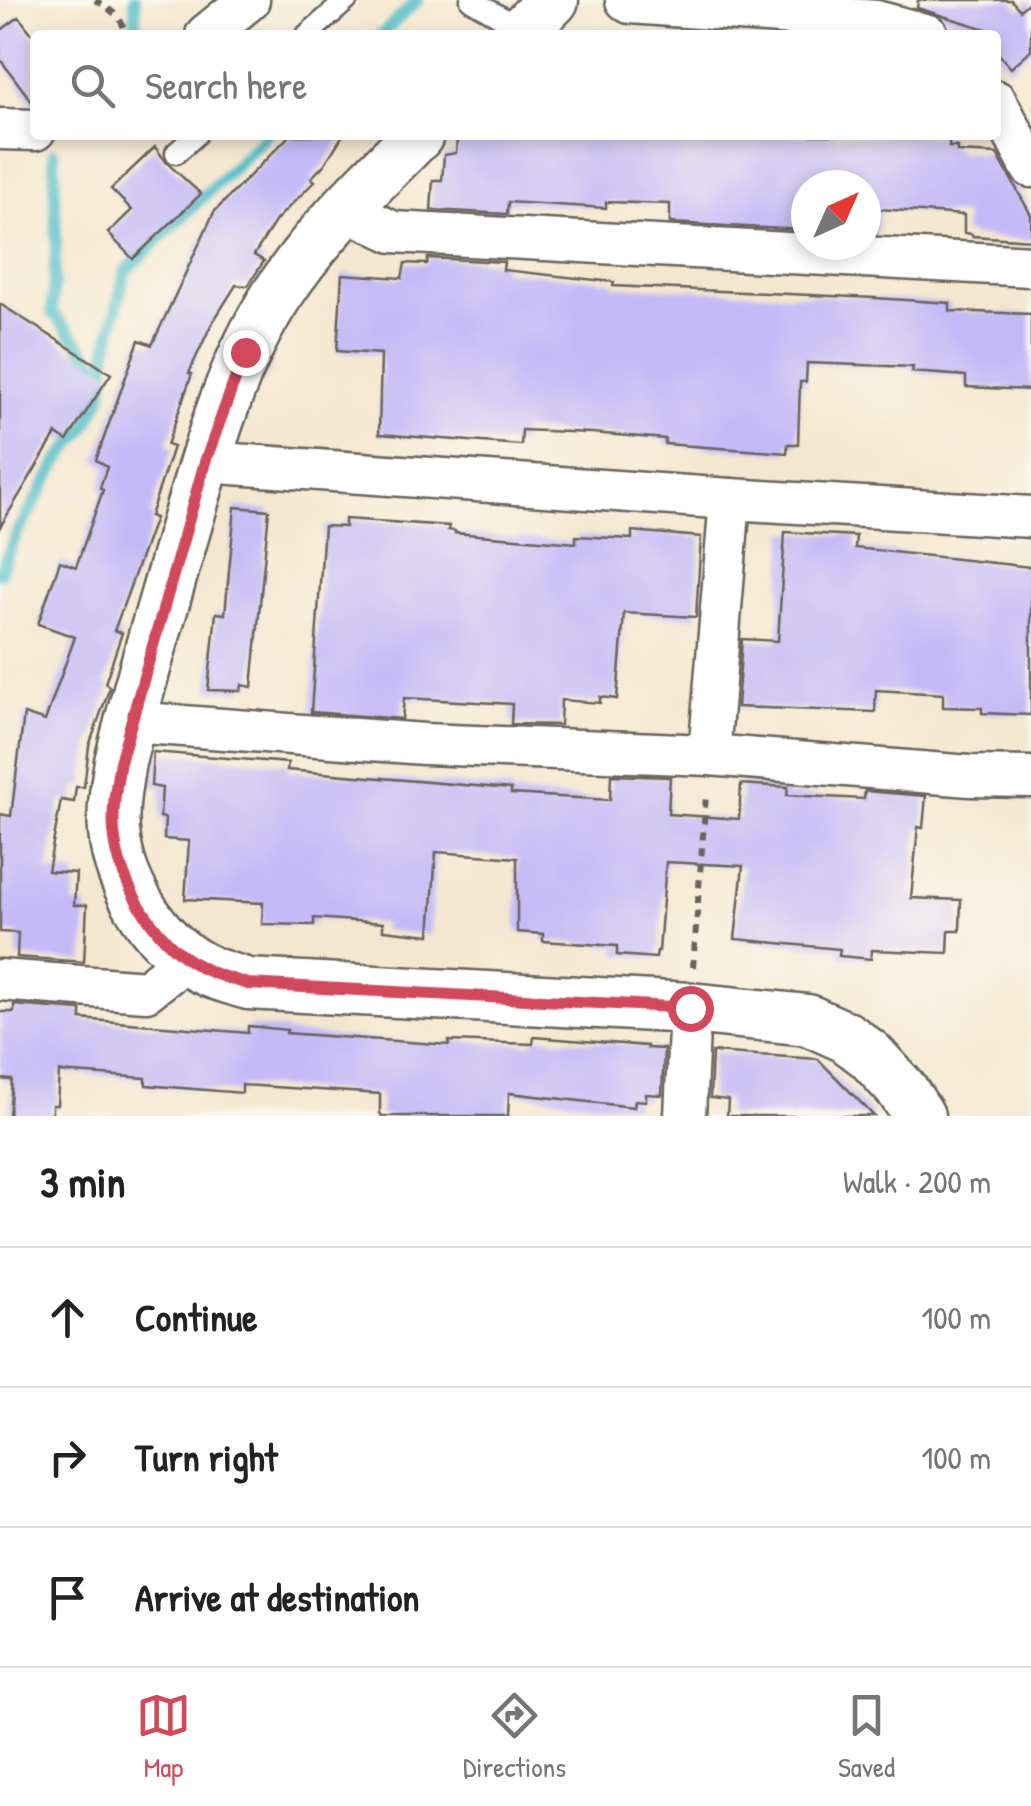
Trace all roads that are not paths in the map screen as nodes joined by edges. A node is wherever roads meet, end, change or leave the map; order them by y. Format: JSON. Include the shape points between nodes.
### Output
{"nodes":[{"id":1,"x":249,"y":0,"type":"edge"},
{"id":2,"x":347,"y":0,"type":"edge"},
{"id":3,"x":472,"y":0,"type":"edge"},
{"id":4,"x":626,"y":0,"type":"edge"},
{"id":5,"x":531,"y":22,"type":"edge"},
{"id":6,"x":212,"y":30,"type":"edge"},
{"id":7,"x":313,"y":30,"type":"edge"},
{"id":8,"x":911,"y":30,"type":"edge"},
{"id":9,"x":1001,"y":110,"type":"edge"},
{"id":10,"x":0,"y":129,"type":"edge"},
{"id":11,"x":30,"y":130,"type":"edge"},
{"id":12,"x":190,"y":140,"type":"edge"},
{"id":13,"x":413,"y":140,"type":"edge"},
{"id":14,"x":176,"y":153,"type":"dead end"},
{"id":15,"x":1031,"y":167,"type":"edge"},
{"id":16,"x":343,"y":208,"type":"junction"},
{"id":17,"x":1031,"y":266,"type":"edge"},
{"id":18,"x":205,"y":462,"type":"junction"},
{"id":19,"x":730,"y":499,"type":"junction"},
{"id":20,"x":1031,"y":517,"type":"edge"},
{"id":21,"x":130,"y":722,"type":"junction"},
{"id":22,"x":707,"y":774,"type":"junction"},
{"id":23,"x":1031,"y":778,"type":"edge"},
{"id":24,"x":187,"y":958,"type":"junction"},
{"id":25,"x":0,"y":980,"type":"edge"},
{"id":26,"x":690,"y":1008,"type":"junction"},
{"id":27,"x":685,"y":1116,"type":"edge"},
{"id":28,"x":919,"y":1116,"type":"edge"}],
"edges":[{"from":1,"to":6,"type":"street"},
{"from":2,"to":7,"type":"lane"},
{"from":3,"to":5,"type":"lane"},
{"from":4,"to":8,"type":"street","via":[[876,20]]},
{"from":9,"to":15,"type":"street"},
{"from":10,"to":11,"type":"street"},
{"from":12,"to":14,"type":"lane"},
{"from":13,"to":16,"type":"street"},
{"from":16,"to":17,"type":"street","via":[[393,232]]},
{"from":16,"to":18,"type":"street","via":[[276,296],[245,352]]},
{"from":18,"to":19,"type":"street"},
{"from":18,"to":21,"type":"street"},
{"from":19,"to":20,"type":"street"},
{"from":19,"to":22,"type":"street"},
{"from":21,"to":22,"type":"street"},
{"from":21,"to":24,"type":"street","via":[[114,798],[114,836],[142,907]]},
{"from":22,"to":23,"type":"street"},
{"from":24,"to":25,"type":"street","via":[[146,991]]},
{"from":24,"to":26,"type":"street","via":[[248,984]]},
{"from":26,"to":27,"type":"street"},
{"from":26,"to":28,"type":"street","via":[[808,1020],[846,1037],[888,1073]]}]}
